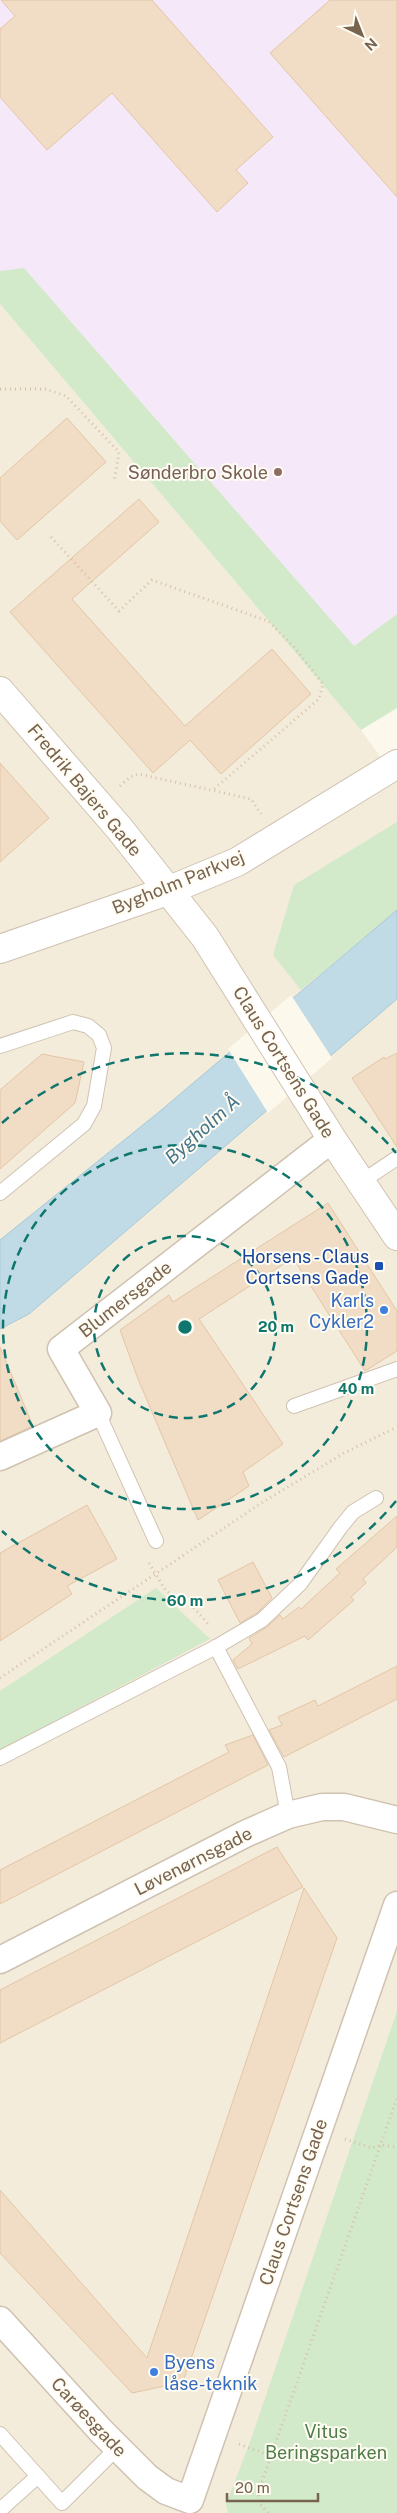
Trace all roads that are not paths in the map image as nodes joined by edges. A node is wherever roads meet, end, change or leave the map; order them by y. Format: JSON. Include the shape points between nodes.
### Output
{"nodes":[{"id":1,"x":0,"y":691,"type":"edge"},
{"id":2,"x":397,"y":764,"type":"edge"},
{"id":3,"x":167,"y":891,"type":"junction"},
{"id":4,"x":0,"y":949,"type":"edge"},
{"id":5,"x":0,"y":1046,"type":"edge"},
{"id":6,"x":332,"y":1140,"type":"junction"},
{"id":7,"x":397,"y":1158,"type":"edge"},
{"id":8,"x":360,"y":1182,"type":"junction"},
{"id":9,"x":0,"y":1193,"type":"edge"},
{"id":10,"x":397,"y":1236,"type":"edge"},
{"id":11,"x":397,"y":1369,"type":"edge"},
{"id":12,"x":294,"y":1406,"type":"dead end"},
{"id":13,"x":98,"y":1413,"type":"junction"},
{"id":14,"x":0,"y":1458,"type":"edge"},
{"id":15,"x":376,"y":1498,"type":"dead end"},
{"id":16,"x":156,"y":1541,"type":"road end"},
{"id":17,"x":216,"y":1648,"type":"junction"},
{"id":18,"x":0,"y":1758,"type":"edge"},
{"id":19,"x":288,"y":1815,"type":"junction"},
{"id":20,"x":397,"y":1820,"type":"edge"},
{"id":21,"x":397,"y":1905,"type":"edge"},
{"id":22,"x":0,"y":1960,"type":"edge"},
{"id":23,"x":0,"y":2320,"type":"edge"},
{"id":24,"x":0,"y":2434,"type":"edge"},
{"id":25,"x":117,"y":2448,"type":"junction"},
{"id":26,"x":38,"y":2476,"type":"junction"},
{"id":27,"x":188,"y":2506,"type":"edge"},
{"id":28,"x":0,"y":2510,"type":"edge"}],
"edges":[{"from":1,"to":3,"type":"street","name":"Fredrik Bajers Gade","via":[[98,803]]},
{"from":2,"to":3,"type":"street","name":"Bygholm Parkvej","via":[[237,862]]},
{"from":3,"to":4,"type":"street","name":"Bygholm Parkvej"},
{"from":3,"to":6,"type":"street","name":"Claus Cortsens Gade","via":[[205,937]]},
{"from":5,"to":9,"type":"lane","via":[[73,1022],[88,1026],[99,1035],[104,1048],[94,1106],[84,1124]]},
{"from":6,"to":8,"type":"street","name":"Claus Cortsens Gade"},
{"from":6,"to":13,"type":"street","name":"Blumersgade","via":[[61,1349]]},
{"from":7,"to":8,"type":"lane"},
{"from":8,"to":10,"type":"street","name":"Claus Cortsens Gade"},
{"from":11,"to":12,"type":"lane"},
{"from":13,"to":14,"type":"street"},
{"from":13,"to":16,"type":"lane"},
{"from":15,"to":17,"type":"lane","via":[[353,1512],[294,1590],[262,1620]]},
{"from":17,"to":18,"type":"lane"},
{"from":17,"to":19,"type":"lane","via":[[279,1767]]},
{"from":19,"to":20,"type":"street","name":"Løvenørnsgade","via":[[322,1807],[344,1807]]},
{"from":19,"to":22,"type":"street","name":"Løvenørnsgade"},
{"from":21,"to":27,"type":"street","name":"Claus Cortsens Gade"},
{"from":23,"to":25,"type":"street","name":"Carøesgade"},
{"from":24,"to":26,"type":"lane"},
{"from":25,"to":26,"type":"lane","via":[[62,2503]]},
{"from":25,"to":27,"type":"street","name":"Carøesgade","via":[[154,2484]]},
{"from":26,"to":28,"type":"lane"}]}
